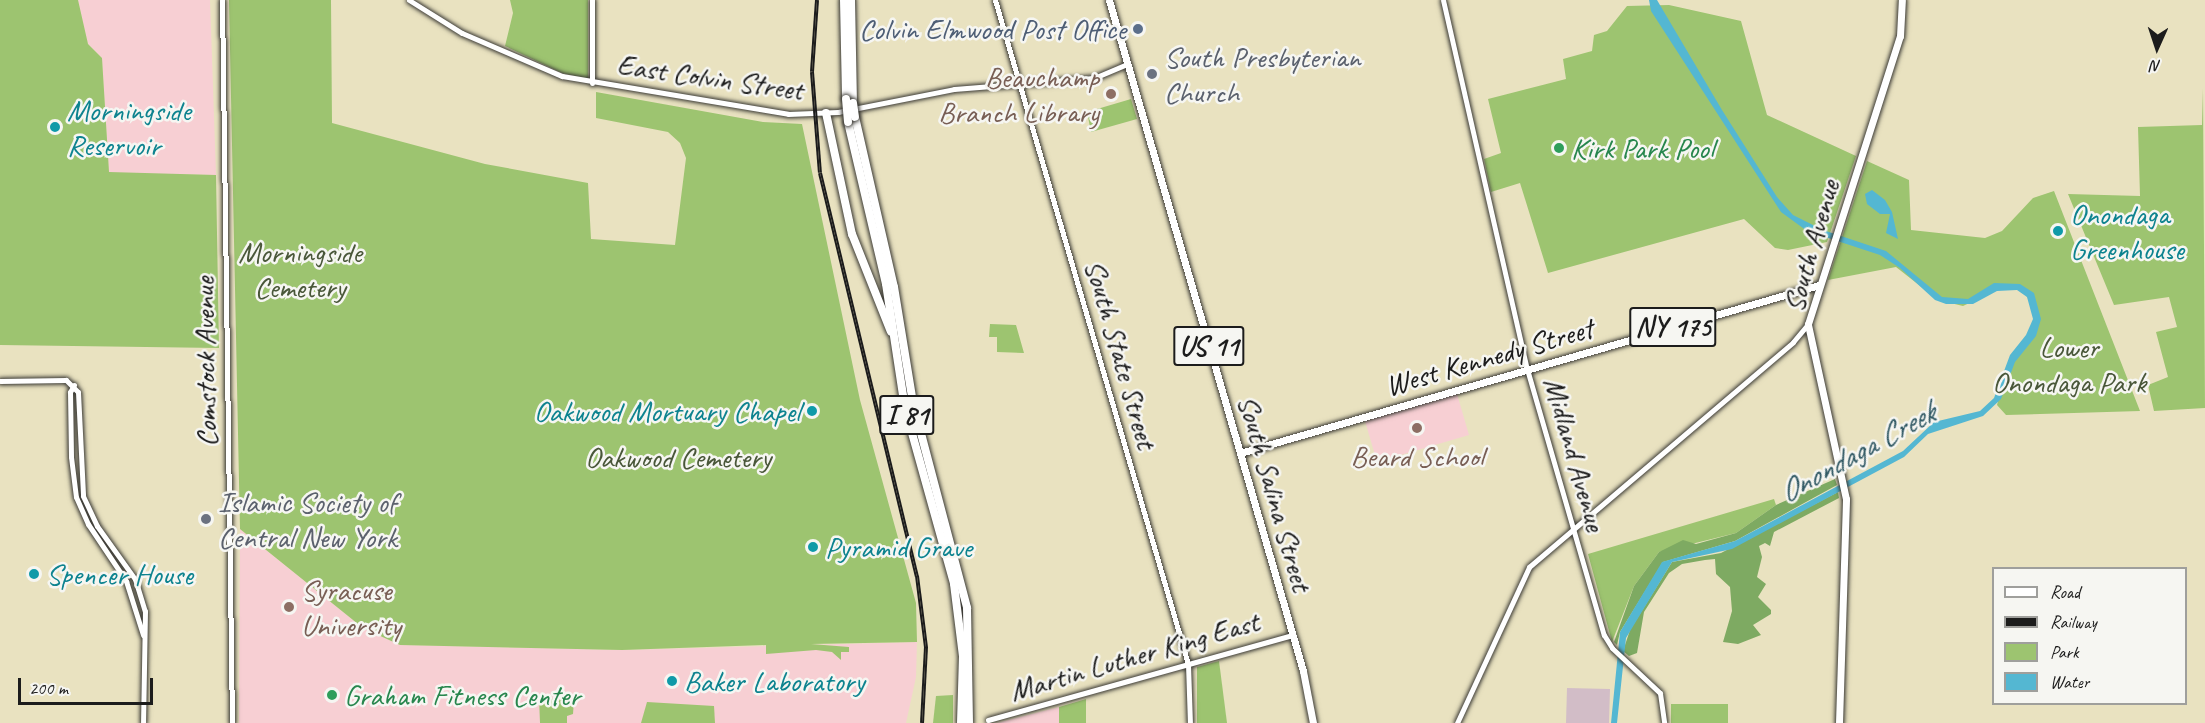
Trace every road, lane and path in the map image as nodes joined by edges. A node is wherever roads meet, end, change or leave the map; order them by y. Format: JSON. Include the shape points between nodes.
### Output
{"nodes":[{"id":1,"x":222,"y":0,"type":"edge"},
{"id":2,"x":409,"y":0,"type":"edge"},
{"id":3,"x":592,"y":0,"type":"edge"},
{"id":4,"x":844,"y":0,"type":"edge"},
{"id":5,"x":851,"y":0,"type":"edge"},
{"id":6,"x":995,"y":0,"type":"edge"},
{"id":7,"x":1109,"y":0,"type":"edge"},
{"id":8,"x":1443,"y":0,"type":"edge"},
{"id":9,"x":1902,"y":0,"type":"edge"},
{"id":10,"x":1127,"y":64,"type":"junction"},
{"id":11,"x":591,"y":83,"type":"junction"},
{"id":12,"x":1018,"y":84,"type":"junction"},
{"id":13,"x":849,"y":101,"type":"junction"},
{"id":14,"x":826,"y":113,"type":"junction"},
{"id":15,"x":851,"y":119,"type":"junction"},
{"id":16,"x":1820,"y":285,"type":"junction"},
{"id":17,"x":1809,"y":327,"type":"junction"},
{"id":18,"x":895,"y":343,"type":"junction"},
{"id":19,"x":1527,"y":369,"type":"junction"},
{"id":20,"x":0,"y":381,"type":"edge"},
{"id":21,"x":1240,"y":453,"type":"junction"},
{"id":22,"x":1573,"y":527,"type":"junction"},
{"id":23,"x":1293,"y":635,"type":"junction"},
{"id":24,"x":1188,"y":664,"type":"junction"},
{"id":25,"x":966,"y":706,"type":"junction"},
{"id":26,"x":988,"y":720,"type":"dead end"},
{"id":27,"x":143,"y":723,"type":"edge"},
{"id":28,"x":232,"y":723,"type":"edge"},
{"id":29,"x":961,"y":723,"type":"edge"},
{"id":30,"x":969,"y":723,"type":"edge"},
{"id":31,"x":1190,"y":723,"type":"edge"},
{"id":32,"x":1313,"y":723,"type":"edge"},
{"id":33,"x":1457,"y":723,"type":"edge"},
{"id":34,"x":1664,"y":723,"type":"edge"},
{"id":35,"x":1839,"y":723,"type":"edge"}],
"edges":[{"from":1,"to":28,"type":"street","name":"Comstock Avenue"},
{"from":2,"to":11,"type":"street","name":"East Colvin Street","via":[[476,39],[546,70]]},
{"from":3,"to":11,"type":"street"},
{"from":4,"to":13,"type":"highway","number":"I 81"},
{"from":5,"to":13,"type":"highway","number":"I 81"},
{"from":6,"to":12,"type":"street","name":"South State Street"},
{"from":7,"to":10,"type":"main road","name":"South Salina Street","number":"US 11"},
{"from":8,"to":19,"type":"street","name":"Midland Avenue"},
{"from":9,"to":16,"type":"main road","name":"South Avenue","via":[[1900,36]]},
{"from":10,"to":12,"type":"street","name":"East Colvin Street","via":[[1094,78]]},
{"from":10,"to":21,"type":"main road","name":"South Salina Street","number":"US 11"},
{"from":11,"to":14,"type":"street","name":"East Colvin Street","via":[[761,111]]},
{"from":12,"to":14,"type":"street","name":"East Colvin Street","via":[[954,89]]},
{"from":12,"to":24,"type":"street","name":"South State Street"},
{"from":13,"to":15,"type":"highway","number":"I 81","bridge":true},
{"from":14,"to":18,"type":"highway","via":[[852,234]]},
{"from":15,"to":18,"type":"highway","number":"I 81"},
{"from":15,"to":25,"type":"highway","number":"I 81","via":[[894,287],[920,433],[961,579],[970,636]]},
{"from":16,"to":17,"type":"main road","name":"South Avenue"},
{"from":16,"to":19,"type":"main road","name":"West Kennedy Street","number":"NY 175"},
{"from":17,"to":22,"type":"street"},
{"from":17,"to":35,"type":"main road","name":"South Avenue","via":[[1845,494]]},
{"from":18,"to":25,"type":"highway","number":"I 81","via":[[905,408],[954,584]]},
{"from":19,"to":21,"type":"main road","name":"West Kennedy Street","number":"NY 175"},
{"from":19,"to":22,"type":"street","name":"Midland Avenue"},
{"from":20,"to":27,"type":"street","via":[[64,380],[74,385],[70,392],[71,457],[76,497],[88,524],[126,581],[143,635]]},
{"from":21,"to":23,"type":"main road","name":"South Salina Street","number":"US 11"},
{"from":22,"to":33,"type":"street","via":[[1529,567]]},
{"from":22,"to":34,"type":"street","name":"Midland Avenue","via":[[1604,634],[1625,662],[1660,693]]},
{"from":23,"to":24,"type":"street","name":"Martin Luther King East"},
{"from":23,"to":32,"type":"main road","name":"South Salina Street","number":"US 11"},
{"from":24,"to":26,"type":"street","name":"Martin Luther King East"},
{"from":24,"to":31,"type":"street","name":"South State Street"},
{"from":25,"to":29,"type":"highway","number":"I 81"},
{"from":25,"to":30,"type":"highway","number":"I 81"}]}
